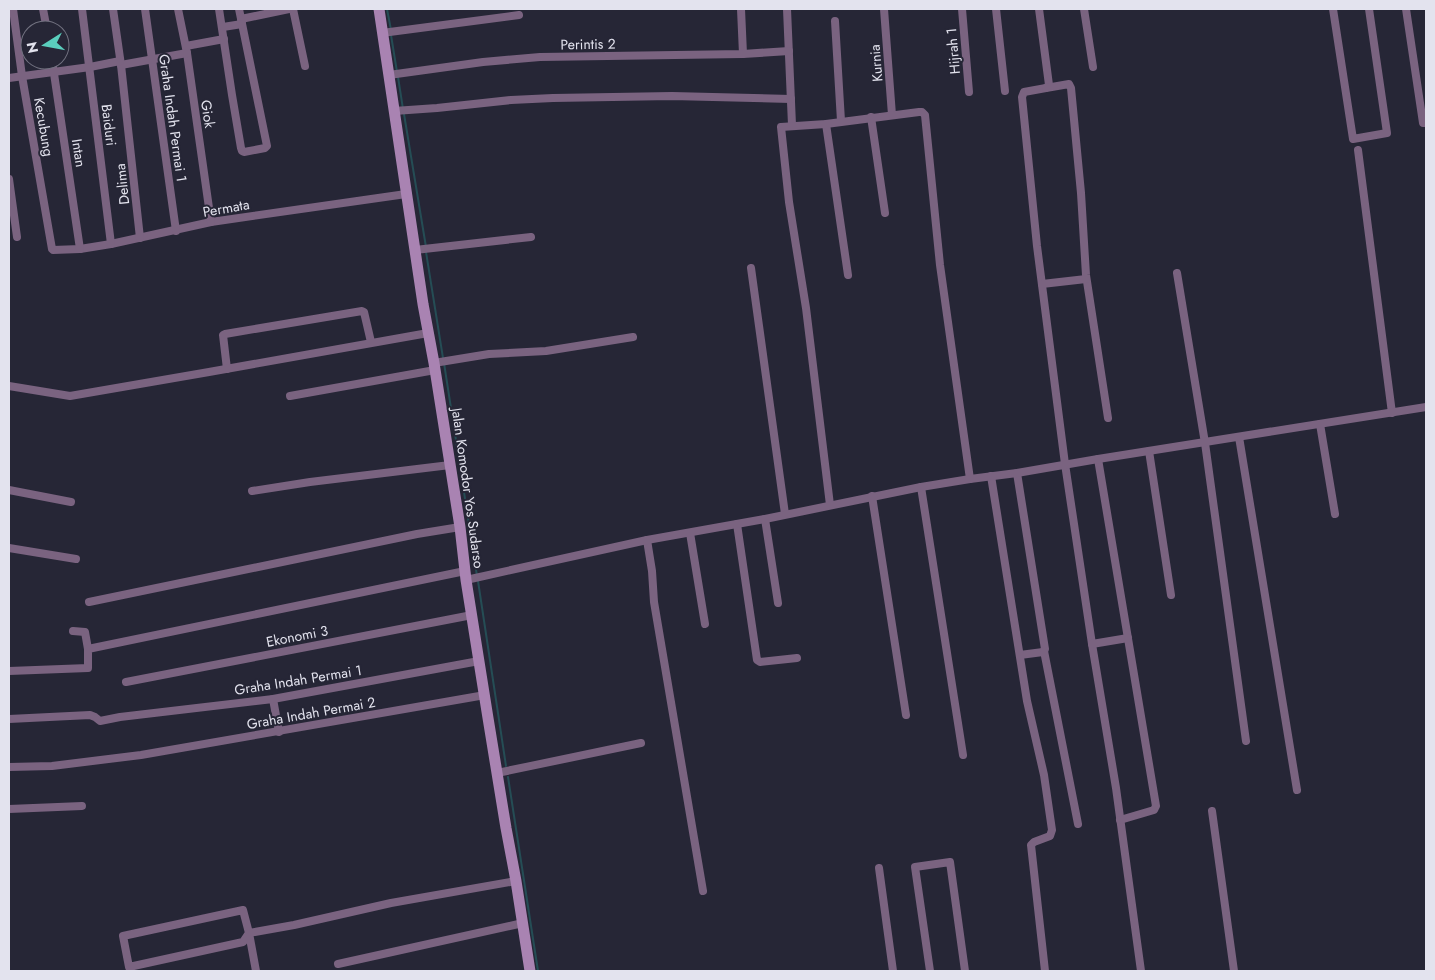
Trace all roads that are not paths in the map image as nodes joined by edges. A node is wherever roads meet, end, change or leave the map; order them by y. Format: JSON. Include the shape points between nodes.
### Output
{"nodes":[{"id":1,"x":13,"y":9,"type":"edge"},
{"id":2,"x":82,"y":9,"type":"edge"},
{"id":3,"x":112,"y":9,"type":"edge"},
{"id":4,"x":146,"y":9,"type":"edge"},
{"id":5,"x":178,"y":9,"type":"edge"},
{"id":6,"x":220,"y":9,"type":"edge"},
{"id":7,"x":239,"y":9,"type":"edge"},
{"id":8,"x":289,"y":9,"type":"edge"},
{"id":9,"x":293,"y":9,"type":"edge"},
{"id":10,"x":379,"y":9,"type":"edge"},
{"id":11,"x":741,"y":9,"type":"edge"},
{"id":12,"x":787,"y":9,"type":"edge"},
{"id":13,"x":884,"y":9,"type":"edge"},
{"id":14,"x":962,"y":9,"type":"edge"},
{"id":15,"x":996,"y":9,"type":"edge"},
{"id":16,"x":1039,"y":9,"type":"edge"},
{"id":17,"x":1084,"y":9,"type":"edge"},
{"id":18,"x":1333,"y":9,"type":"edge"},
{"id":19,"x":1368,"y":9,"type":"edge"},
{"id":20,"x":1406,"y":9,"type":"edge"},
{"id":21,"x":520,"y":15,"type":"dead end"},
{"id":22,"x":834,"y":20,"type":"dead end"},
{"id":23,"x":241,"y":22,"type":"junction"},
{"id":24,"x":223,"y":27,"type":"junction"},
{"id":25,"x":385,"y":32,"type":"junction"},
{"id":26,"x":224,"y":39,"type":"junction"},
{"id":27,"x":186,"y":50,"type":"junction"},
{"id":28,"x":790,"y":51,"type":"junction"},
{"id":29,"x":744,"y":54,"type":"junction"},
{"id":30,"x":153,"y":59,"type":"junction"},
{"id":31,"x":120,"y":63,"type":"junction"},
{"id":32,"x":305,"y":66,"type":"dead end"},
{"id":33,"x":90,"y":67,"type":"junction"},
{"id":34,"x":1093,"y":67,"type":"dead end"},
{"id":35,"x":54,"y":72,"type":"junction"},
{"id":36,"x":392,"y":75,"type":"junction"},
{"id":37,"x":22,"y":76,"type":"junction"},
{"id":38,"x":9,"y":78,"type":"edge"},
{"id":39,"x":1046,"y":88,"type":"junction"},
{"id":40,"x":1006,"y":91,"type":"dead end"},
{"id":41,"x":969,"y":92,"type":"dead end"},
{"id":42,"x":791,"y":99,"type":"junction"},
{"id":43,"x":397,"y":110,"type":"junction"},
{"id":44,"x":892,"y":115,"type":"junction"},
{"id":45,"x":871,"y":117,"type":"junction"},
{"id":46,"x":841,"y":121,"type":"junction"},
{"id":47,"x":1424,"y":123,"type":"edge"},
{"id":48,"x":826,"y":124,"type":"junction"},
{"id":49,"x":792,"y":125,"type":"junction"},
{"id":50,"x":1358,"y":150,"type":"dead end"},
{"id":51,"x":9,"y":179,"type":"edge"},
{"id":52,"x":406,"y":194,"type":"junction"},
{"id":53,"x":885,"y":214,"type":"dead end"},
{"id":54,"x":211,"y":222,"type":"junction"},
{"id":55,"x":176,"y":231,"type":"junction"},
{"id":56,"x":531,"y":237,"type":"dead end"},
{"id":57,"x":17,"y":238,"type":"dead end"},
{"id":58,"x":140,"y":238,"type":"junction"},
{"id":59,"x":111,"y":244,"type":"junction"},
{"id":60,"x":52,"y":249,"type":"joint"},
{"id":61,"x":80,"y":249,"type":"junction"},
{"id":62,"x":418,"y":249,"type":"junction"},
{"id":63,"x":751,"y":268,"type":"dead end"},
{"id":64,"x":1177,"y":274,"type":"dead end"},
{"id":65,"x":848,"y":275,"type":"dead end"},
{"id":66,"x":1086,"y":279,"type":"junction"},
{"id":67,"x":1042,"y":284,"type":"junction"},
{"id":68,"x":428,"y":333,"type":"junction"},
{"id":69,"x":633,"y":337,"type":"dead end"},
{"id":70,"x":371,"y":342,"type":"junction"},
{"id":71,"x":437,"y":365,"type":"junction"},
{"id":72,"x":227,"y":369,"type":"junction"},
{"id":73,"x":9,"y":386,"type":"edge"},
{"id":74,"x":290,"y":396,"type":"dead end"},
{"id":75,"x":1426,"y":410,"type":"edge"},
{"id":76,"x":1392,"y":413,"type":"junction"},
{"id":77,"x":1108,"y":418,"type":"dead end"},
{"id":78,"x":1320,"y":424,"type":"junction"},
{"id":79,"x":1239,"y":437,"type":"junction"},
{"id":80,"x":1205,"y":443,"type":"junction"},
{"id":81,"x":1149,"y":451,"type":"junction"},
{"id":82,"x":1098,"y":459,"type":"junction"},
{"id":83,"x":1065,"y":464,"type":"junction"},
{"id":84,"x":450,"y":465,"type":"junction"},
{"id":85,"x":1017,"y":473,"type":"junction"},
{"id":86,"x":991,"y":476,"type":"junction"},
{"id":87,"x":970,"y":479,"type":"junction"},
{"id":88,"x":921,"y":487,"type":"junction"},
{"id":89,"x":9,"y":490,"type":"edge"},
{"id":90,"x":252,"y":491,"type":"dead end"},
{"id":91,"x":872,"y":496,"type":"junction"},
{"id":92,"x":70,"y":502,"type":"dead end"},
{"id":93,"x":830,"y":506,"type":"junction"},
{"id":94,"x":785,"y":514,"type":"junction"},
{"id":95,"x":1335,"y":514,"type":"dead end"},
{"id":96,"x":765,"y":519,"type":"junction"},
{"id":97,"x":737,"y":524,"type":"junction"},
{"id":98,"x":460,"y":527,"type":"junction"},
{"id":99,"x":690,"y":533,"type":"junction"},
{"id":100,"x":647,"y":540,"type":"junction"},
{"id":101,"x":9,"y":548,"type":"edge"},
{"id":102,"x":76,"y":559,"type":"dead end"},
{"id":103,"x":468,"y":577,"type":"junction"},
{"id":104,"x":1171,"y":595,"type":"dead end"},
{"id":105,"x":89,"y":602,"type":"dead end"},
{"id":106,"x":778,"y":603,"type":"dead end"},
{"id":107,"x":472,"y":615,"type":"junction"},
{"id":108,"x":705,"y":624,"type":"dead end"},
{"id":109,"x":72,"y":631,"type":"dead end"},
{"id":110,"x":1128,"y":638,"type":"junction"},
{"id":111,"x":1092,"y":644,"type":"junction"},
{"id":112,"x":88,"y":649,"type":"junction"},
{"id":113,"x":1044,"y":651,"type":"junction"},
{"id":114,"x":1020,"y":655,"type":"junction"},
{"id":115,"x":797,"y":658,"type":"dead end"},
{"id":116,"x":479,"y":661,"type":"junction"},
{"id":117,"x":9,"y":671,"type":"edge"},
{"id":118,"x":126,"y":682,"type":"dead end"},
{"id":119,"x":485,"y":695,"type":"junction"},
{"id":120,"x":273,"y":698,"type":"junction"},
{"id":121,"x":906,"y":714,"type":"dead end"},
{"id":122,"x":9,"y":719,"type":"edge"},
{"id":123,"x":279,"y":732,"type":"junction"},
{"id":124,"x":1246,"y":741,"type":"dead end"},
{"id":125,"x":641,"y":743,"type":"dead end"},
{"id":126,"x":964,"y":755,"type":"dead end"},
{"id":127,"x":9,"y":767,"type":"edge"},
{"id":128,"x":497,"y":774,"type":"junction"},
{"id":129,"x":1297,"y":790,"type":"dead end"},
{"id":130,"x":82,"y":806,"type":"dead end"},
{"id":131,"x":9,"y":809,"type":"edge"},
{"id":132,"x":1212,"y":811,"type":"dead end"},
{"id":133,"x":1120,"y":820,"type":"junction"},
{"id":134,"x":1078,"y":824,"type":"dead end"},
{"id":135,"x":879,"y":868,"type":"dead end"},
{"id":136,"x":516,"y":881,"type":"junction"},
{"id":137,"x":703,"y":892,"type":"dead end"},
{"id":138,"x":523,"y":923,"type":"junction"},
{"id":139,"x":249,"y":933,"type":"junction"},
{"id":140,"x":338,"y":964,"type":"dead end"},
{"id":141,"x":256,"y":971,"type":"edge"},
{"id":142,"x":530,"y":971,"type":"edge"},
{"id":143,"x":893,"y":971,"type":"edge"},
{"id":144,"x":930,"y":971,"type":"edge"},
{"id":145,"x":965,"y":971,"type":"edge"},
{"id":146,"x":1045,"y":971,"type":"edge"},
{"id":147,"x":1141,"y":971,"type":"edge"},
{"id":148,"x":1234,"y":971,"type":"edge"}],
"edges":[{"from":1,"to":37,"type":"street","name":"Kecubung"},
{"from":2,"to":33,"type":"street","name":"Baiduri"},
{"from":3,"to":31,"type":"street","name":"Delima"},
{"from":4,"to":30,"type":"street","name":"Graha Indah Permai 1"},
{"from":5,"to":27,"type":"street","name":"Giok"},
{"from":6,"to":24,"type":"street"},
{"from":7,"to":23,"type":"street"},
{"from":8,"to":23,"type":"street"},
{"from":9,"to":32,"type":"street"},
{"from":10,"to":25,"type":"street","name":"Jalan Komodor Yos Sudarso"},
{"from":11,"to":29,"type":"street"},
{"from":12,"to":28,"type":"street"},
{"from":13,"to":44,"type":"street","name":"Kurnia"},
{"from":14,"to":41,"type":"street","name":"Hijrah 1"},
{"from":15,"to":40,"type":"street"},
{"from":16,"to":39,"type":"street","via":[[1049,85]]},
{"from":17,"to":34,"type":"street"},
{"from":18,"to":19,"type":"street","via":[[1353,139],[1387,133]]},
{"from":20,"to":47,"type":"street"},
{"from":21,"to":25,"type":"street"},
{"from":22,"to":46,"type":"street"},
{"from":23,"to":24,"type":"street"},
{"from":23,"to":26,"type":"street","via":[[265,148],[242,150]]},
{"from":24,"to":26,"type":"street"},
{"from":25,"to":36,"type":"street","name":"Jalan Komodor Yos Sudarso"},
{"from":26,"to":27,"type":"street"},
{"from":27,"to":30,"type":"street"},
{"from":27,"to":54,"type":"street","name":"Giok"},
{"from":28,"to":29,"type":"street","name":"Perintis 2"},
{"from":28,"to":42,"type":"street"},
{"from":29,"to":36,"type":"street","name":"Perintis 2","via":[[540,57]]},
{"from":30,"to":31,"type":"street"},
{"from":30,"to":55,"type":"street","name":"Graha Indah Permai 1"},
{"from":31,"to":33,"type":"street"},
{"from":31,"to":58,"type":"street","name":"Delima"},
{"from":33,"to":35,"type":"street"},
{"from":33,"to":59,"type":"street","name":"Baiduri"},
{"from":35,"to":37,"type":"street"},
{"from":35,"to":61,"type":"street","name":"Intan"},
{"from":36,"to":43,"type":"street","name":"Jalan Komodor Yos Sudarso"},
{"from":37,"to":38,"type":"street"},
{"from":37,"to":60,"type":"street","name":"Kecubung"},
{"from":39,"to":66,"type":"street","via":[[1069,84],[1071,88]]},
{"from":39,"to":67,"type":"street","via":[[1024,92],[1022,97]]},
{"from":42,"to":43,"type":"street","via":[[553,98]]},
{"from":42,"to":49,"type":"street"},
{"from":43,"to":52,"type":"street","name":"Jalan Komodor Yos Sudarso"},
{"from":44,"to":45,"type":"street"},
{"from":44,"to":87,"type":"street","via":[[922,112],[926,116],[940,265]]},
{"from":45,"to":46,"type":"street"},
{"from":45,"to":53,"type":"street"},
{"from":46,"to":48,"type":"street"},
{"from":48,"to":49,"type":"street"},
{"from":48,"to":65,"type":"street"},
{"from":49,"to":93,"type":"street","via":[[781,127]]},
{"from":50,"to":76,"type":"street"},
{"from":51,"to":57,"type":"street"},
{"from":52,"to":54,"type":"street","name":"Permata"},
{"from":52,"to":62,"type":"street","name":"Jalan Komodor Yos Sudarso"},
{"from":54,"to":55,"type":"street","name":"Permata"},
{"from":55,"to":58,"type":"street","name":"Permata"},
{"from":56,"to":62,"type":"street"},
{"from":58,"to":59,"type":"street","name":"Permata"},
{"from":59,"to":61,"type":"street","name":"Permata"},
{"from":60,"to":61,"type":"street","name":"Permata"},
{"from":62,"to":68,"type":"street","name":"Jalan Komodor Yos Sudarso"},
{"from":63,"to":94,"type":"street"},
{"from":64,"to":80,"type":"street"},
{"from":66,"to":67,"type":"street"},
{"from":66,"to":77,"type":"street"},
{"from":67,"to":83,"type":"street"},
{"from":68,"to":70,"type":"street"},
{"from":68,"to":71,"type":"street","name":"Jalan Komodor Yos Sudarso"},
{"from":69,"to":71,"type":"street","via":[[546,350],[489,354]]},
{"from":70,"to":72,"type":"street"},
{"from":70,"to":72,"type":"street","via":[[362,311],[225,334]]},
{"from":71,"to":74,"type":"street"},
{"from":71,"to":84,"type":"street","name":"Jalan Komodor Yos Sudarso"},
{"from":72,"to":73,"type":"street","via":[[70,396]]},
{"from":75,"to":76,"type":"street"},
{"from":76,"to":78,"type":"street"},
{"from":78,"to":79,"type":"street"},
{"from":78,"to":95,"type":"street"},
{"from":79,"to":80,"type":"street"},
{"from":79,"to":129,"type":"street"},
{"from":80,"to":81,"type":"street"},
{"from":80,"to":124,"type":"street"},
{"from":81,"to":82,"type":"street"},
{"from":81,"to":104,"type":"street"},
{"from":82,"to":83,"type":"street"},
{"from":82,"to":110,"type":"street"},
{"from":83,"to":85,"type":"street"},
{"from":83,"to":111,"type":"street"},
{"from":84,"to":90,"type":"street"},
{"from":84,"to":98,"type":"street","name":"Jalan Komodor Yos Sudarso"},
{"from":85,"to":86,"type":"street"},
{"from":85,"to":113,"type":"street"},
{"from":86,"to":87,"type":"street"},
{"from":86,"to":114,"type":"street"},
{"from":87,"to":88,"type":"street"},
{"from":88,"to":91,"type":"street"},
{"from":88,"to":126,"type":"street"},
{"from":89,"to":92,"type":"street"},
{"from":91,"to":93,"type":"street"},
{"from":91,"to":121,"type":"street"},
{"from":93,"to":94,"type":"street"},
{"from":94,"to":96,"type":"street"},
{"from":96,"to":97,"type":"street"},
{"from":96,"to":106,"type":"street"},
{"from":97,"to":99,"type":"street"},
{"from":97,"to":115,"type":"street","via":[[757,660]]},
{"from":98,"to":103,"type":"street","name":"Jalan Komodor Yos Sudarso"},
{"from":98,"to":105,"type":"street"},
{"from":99,"to":100,"type":"street"},
{"from":99,"to":108,"type":"street"},
{"from":100,"to":103,"type":"street","via":[[486,576]]},
{"from":100,"to":137,"type":"street","via":[[654,602]]},
{"from":101,"to":102,"type":"street"},
{"from":103,"to":107,"type":"street","name":"Jalan Komodor Yos Sudarso"},
{"from":103,"to":112,"type":"street"},
{"from":107,"to":116,"type":"street","name":"Jalan Komodor Yos Sudarso"},
{"from":107,"to":118,"type":"street","name":"Ekonomi 3"},
{"from":109,"to":112,"type":"street","via":[[85,632]]},
{"from":110,"to":111,"type":"street"},
{"from":110,"to":133,"type":"street","via":[[1156,806],[1154,810]]},
{"from":111,"to":133,"type":"street"},
{"from":112,"to":117,"type":"street","via":[[88,668]]},
{"from":113,"to":114,"type":"street"},
{"from":113,"to":134,"type":"street"},
{"from":114,"to":146,"type":"street","via":[[1052,830],[1050,836],[1031,845]]},
{"from":116,"to":119,"type":"street","name":"Jalan Komodor Yos Sudarso"},
{"from":116,"to":120,"type":"street","name":"Graha Indah Permai 1"},
{"from":119,"to":123,"type":"street","name":"Graha Indah Permai 2"},
{"from":119,"to":128,"type":"street","name":"Jalan Komodor Yos Sudarso"},
{"from":120,"to":122,"type":"street","name":"Graha Indah Permai 1","via":[[100,721],[90,715]]},
{"from":120,"to":123,"type":"street"},
{"from":123,"to":127,"type":"street","name":"Graha Indah Permai 2","via":[[68,765]]},
{"from":125,"to":128,"type":"street"},
{"from":128,"to":136,"type":"street","name":"Jalan Komodor Yos Sudarso"},
{"from":130,"to":131,"type":"street"},
{"from":132,"to":148,"type":"street"},
{"from":133,"to":147,"type":"street"},
{"from":135,"to":143,"type":"street"},
{"from":136,"to":138,"type":"street","name":"Jalan Komodor Yos Sudarso"},
{"from":136,"to":139,"type":"street"},
{"from":138,"to":140,"type":"street"},
{"from":138,"to":142,"type":"street","name":"Jalan Komodor Yos Sudarso"},
{"from":139,"to":139,"type":"street","via":[[243,910],[123,936],[129,966],[243,942]]},
{"from":139,"to":141,"type":"street"},
{"from":144,"to":145,"type":"street","via":[[915,867],[950,862]]}]}
